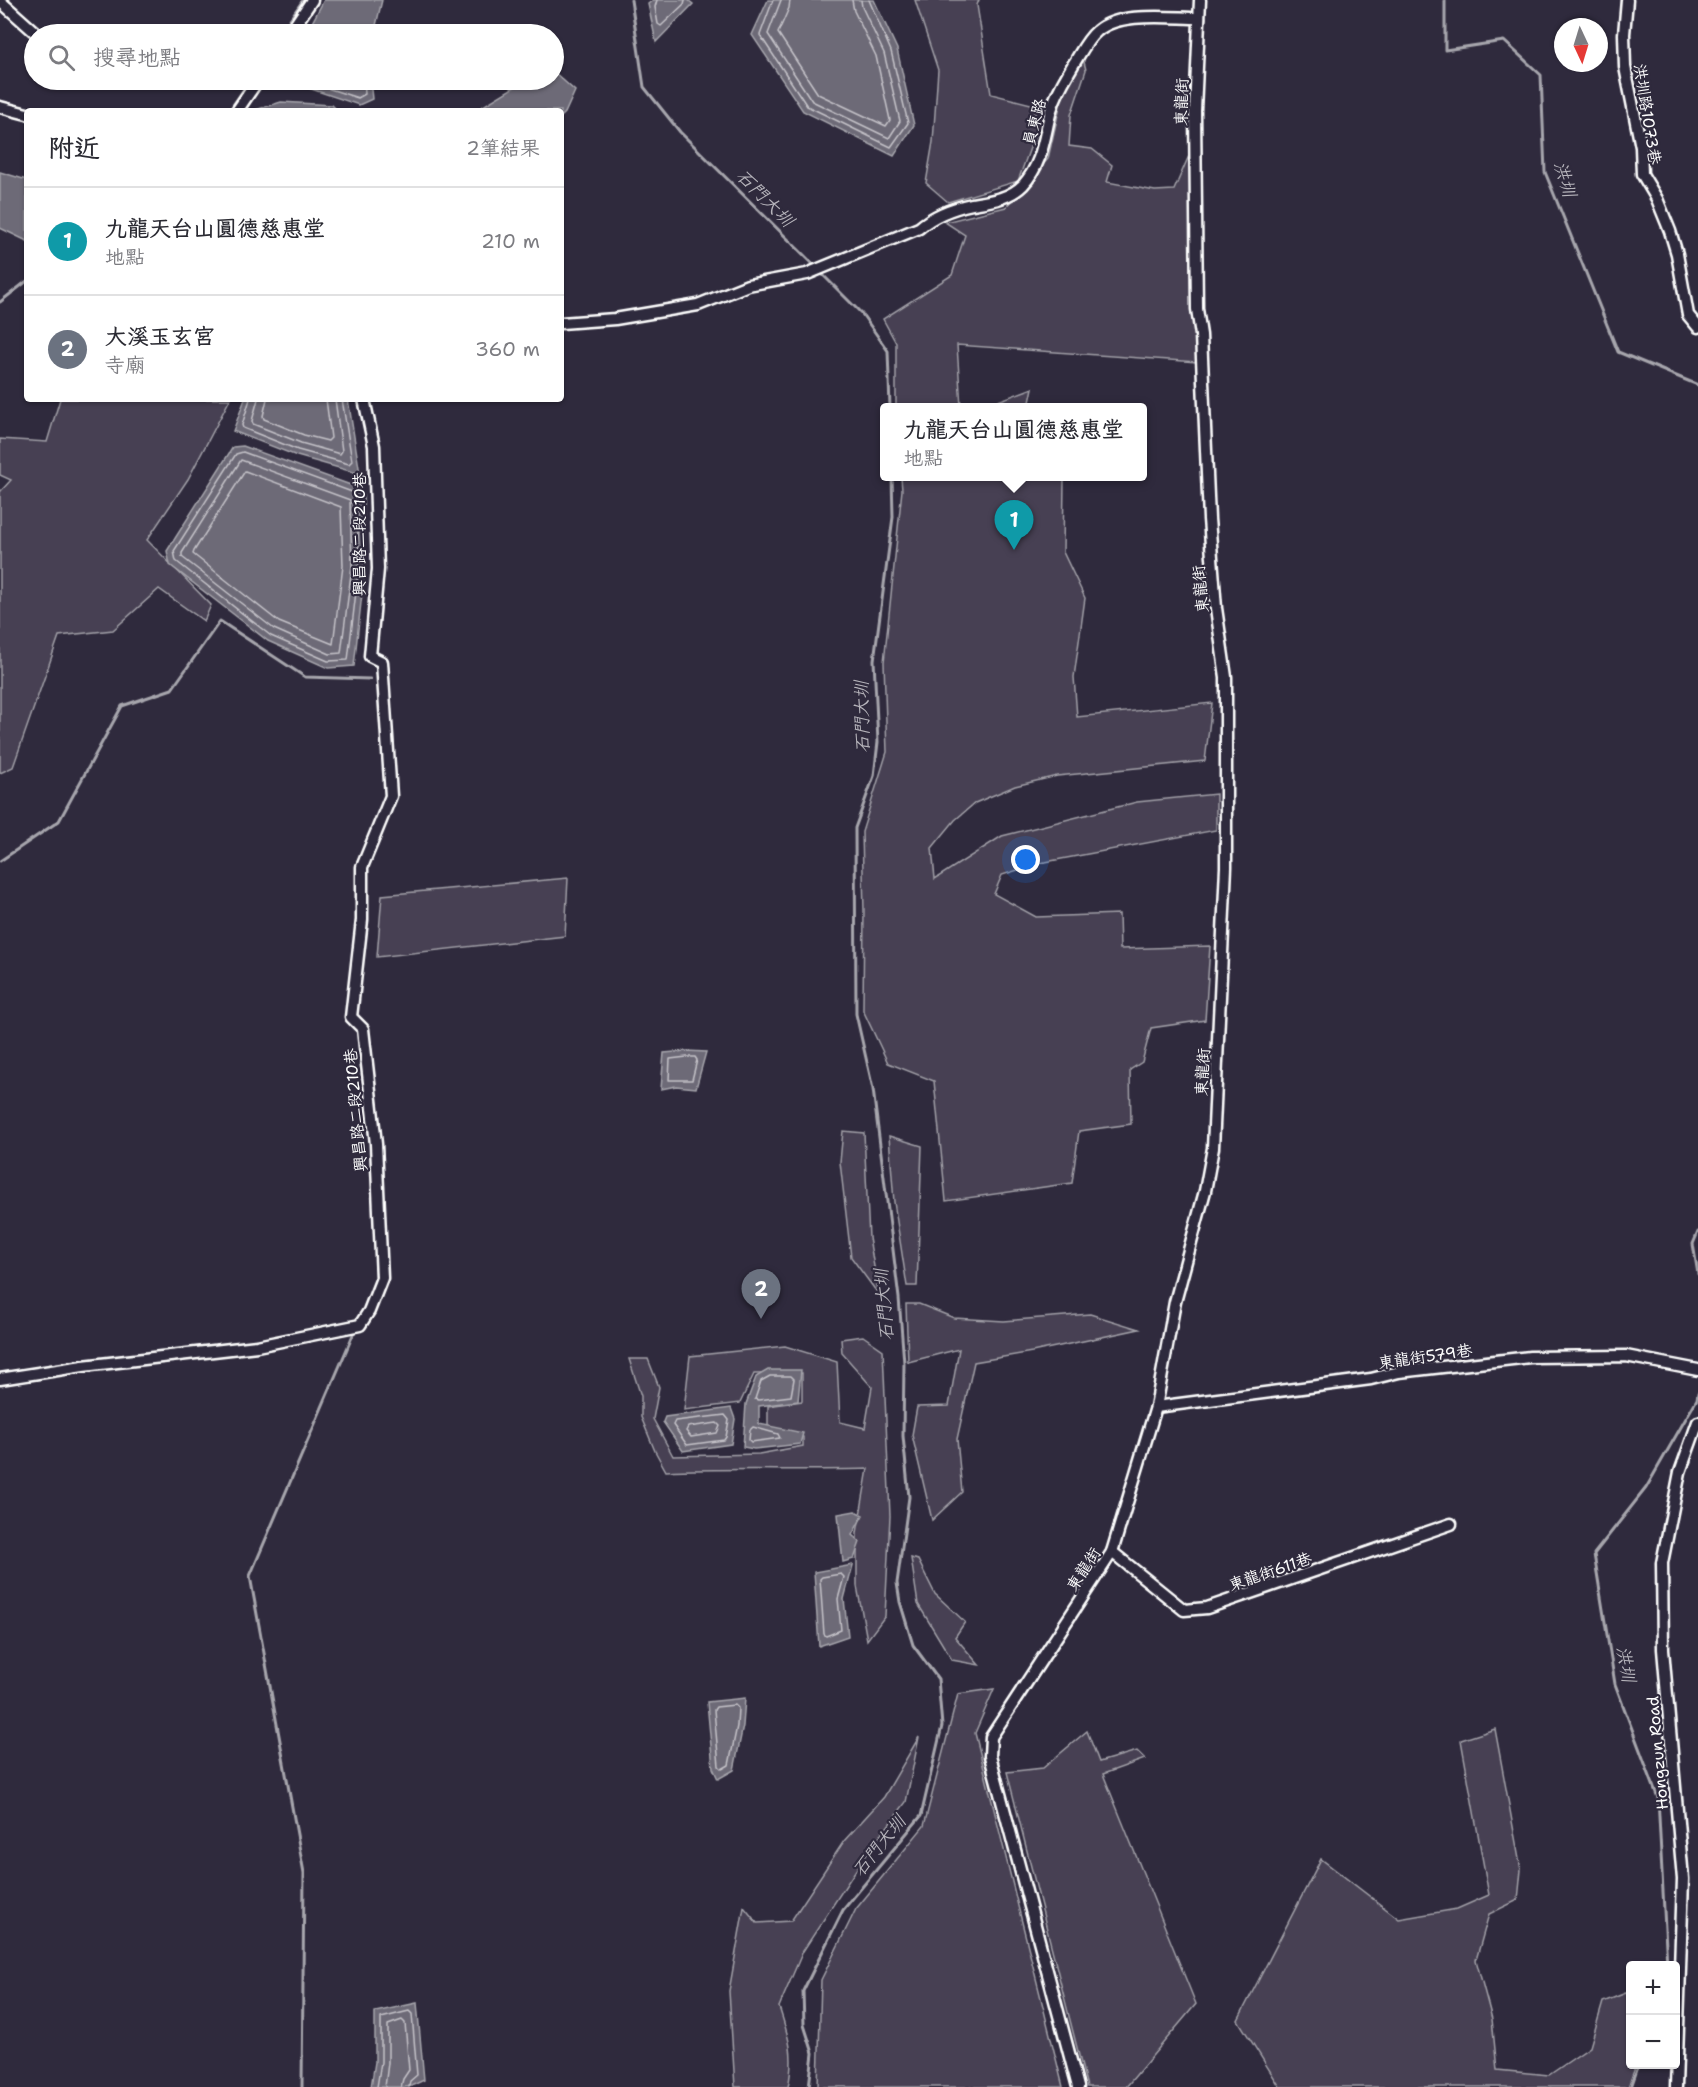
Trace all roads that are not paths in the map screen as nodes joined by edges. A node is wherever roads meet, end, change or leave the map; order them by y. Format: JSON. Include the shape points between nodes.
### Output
{"nodes":[{"id":1,"x":312,"y":0,"type":"edge"},
{"id":2,"x":1200,"y":0,"type":"edge"},
{"id":3,"x":1627,"y":0,"type":"edge"},
{"id":4,"x":0,"y":1,"type":"edge"},
{"id":5,"x":1199,"y":18,"type":"junction"},
{"id":6,"x":26,"y":24,"type":"edge"},
{"id":7,"x":296,"y":24,"type":"edge"},
{"id":8,"x":251,"y":90,"type":"edge"},
{"id":9,"x":0,"y":107,"type":"edge"},
{"id":10,"x":239,"y":108,"type":"edge"},
{"id":11,"x":24,"y":113,"type":"edge"},
{"id":12,"x":564,"y":323,"type":"edge"},
{"id":13,"x":1698,"y":327,"type":"edge"},
{"id":14,"x":365,"y":402,"type":"edge"},
{"id":15,"x":1698,"y":1370,"type":"edge"},
{"id":16,"x":0,"y":1379,"type":"edge"},
{"id":17,"x":1156,"y":1407,"type":"junction"},
{"id":18,"x":1698,"y":1422,"type":"edge"},
{"id":19,"x":1451,"y":1524,"type":"dead end"},
{"id":20,"x":1112,"y":1552,"type":"junction"},
{"id":21,"x":1078,"y":2087,"type":"edge"},
{"id":22,"x":1676,"y":2087,"type":"edge"}],
"edges":[{"from":1,"to":7,"type":"street"},
{"from":2,"to":5,"type":"street","name":"東龍街"},
{"from":3,"to":13,"type":"street","name":"洪圳路1073巷","via":[[1625,67],[1641,147],[1642,174],[1670,231],[1688,315]]},
{"from":4,"to":6,"type":"street"},
{"from":5,"to":12,"type":"street","name":"員東路","via":[[1140,17],[1102,28],[1062,83],[1051,109],[1038,163],[1022,186],[1011,194],[941,214],[919,228],[807,274],[748,285],[698,305],[664,312]]},
{"from":5,"to":17,"type":"street","name":"東龍街","via":[[1195,111],[1197,309],[1216,608],[1226,677],[1226,867],[1214,1148],[1174,1302]]},
{"from":8,"to":10,"type":"street"},
{"from":9,"to":11,"type":"street"},
{"from":14,"to":16,"type":"street","name":"興昌路二段210巷","via":[[374,446],[378,569],[370,656],[382,662],[391,796],[362,867],[362,920],[351,1017],[363,1029],[376,1144],[382,1278],[369,1311],[356,1326],[257,1346],[83,1365]]},
{"from":15,"to":17,"type":"street","name":"東龍街579巷","via":[[1626,1356],[1530,1357]]},
{"from":17,"to":20,"type":"street","name":"東龍街"},
{"from":18,"to":22,"type":"street","name":"Hongzun Road","via":[[1680,1472],[1662,1563],[1663,1649],[1683,1878]]},
{"from":19,"to":20,"type":"street","name":"東龍街611巷","via":[[1207,1608],[1184,1610]]},
{"from":20,"to":21,"type":"street","name":"東龍街","via":[[991,1737],[990,1756]]}]}
